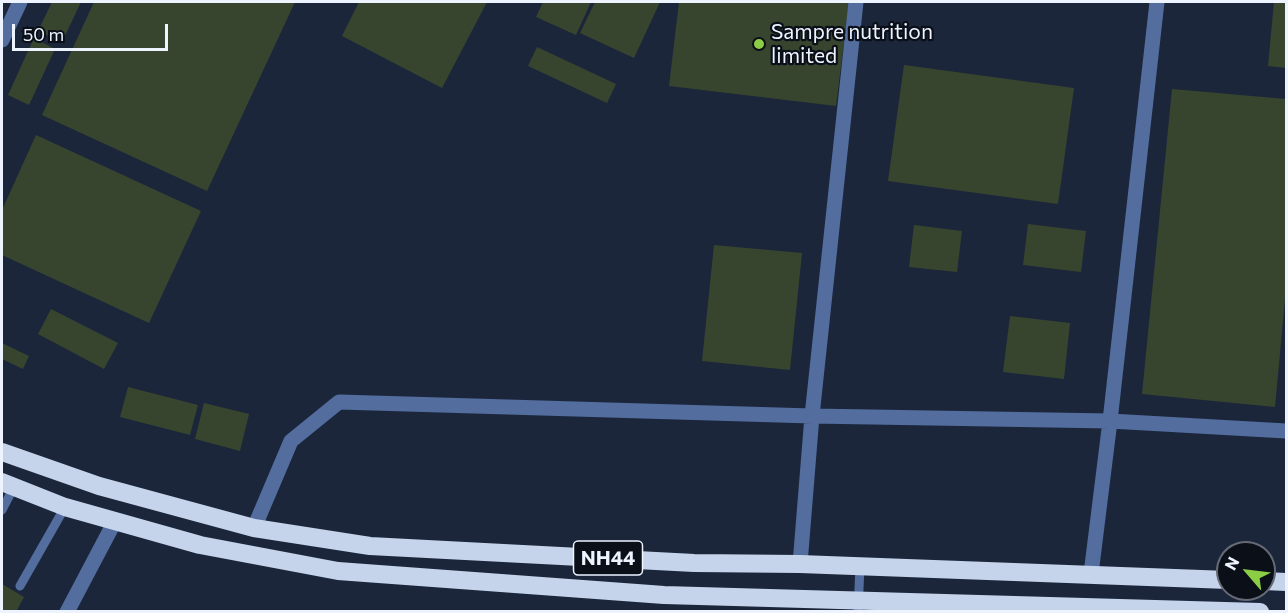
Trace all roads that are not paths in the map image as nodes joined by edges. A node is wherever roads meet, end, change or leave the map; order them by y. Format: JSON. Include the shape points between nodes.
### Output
{"nodes":[{"id":1,"x":21,"y":2,"type":"edge"},
{"id":2,"x":856,"y":2,"type":"edge"},
{"id":3,"x":1157,"y":2,"type":"edge"},
{"id":4,"x":2,"y":40,"type":"edge"},
{"id":5,"x":812,"y":416,"type":"junction"},
{"id":6,"x":1110,"y":421,"type":"junction"},
{"id":7,"x":1287,"y":431,"type":"edge"},
{"id":8,"x":2,"y":452,"type":"edge"},
{"id":9,"x":8,"y":485,"type":"edge"},
{"id":10,"x":64,"y":507,"type":"junction"},
{"id":11,"x":2,"y":510,"type":"edge"},
{"id":12,"x":115,"y":521,"type":"junction"},
{"id":13,"x":254,"y":528,"type":"junction"},
{"id":14,"x":800,"y":564,"type":"junction"},
{"id":15,"x":860,"y":566,"type":"junction"},
{"id":16,"x":1091,"y":574,"type":"junction"},
{"id":17,"x":1216,"y":579,"type":"edge"},
{"id":18,"x":20,"y":586,"type":"dead end"},
{"id":19,"x":859,"y":606,"type":"edge"},
{"id":20,"x":67,"y":612,"type":"edge"},
{"id":21,"x":1260,"y":612,"type":"edge"}],
"edges":[{"from":1,"to":4,"type":"street"},
{"from":2,"to":5,"type":"street"},
{"from":3,"to":6,"type":"street"},
{"from":5,"to":6,"type":"street"},
{"from":5,"to":13,"type":"street","via":[[339,402],[291,441]]},
{"from":5,"to":14,"type":"street"},
{"from":6,"to":7,"type":"street"},
{"from":6,"to":16,"type":"street"},
{"from":8,"to":13,"type":"highway","number":"NH44","via":[[99,486]]},
{"from":9,"to":10,"type":"highway","number":"NH44"},
{"from":9,"to":11,"type":"lane"},
{"from":10,"to":12,"type":"highway","number":"NH44"},
{"from":10,"to":18,"type":"lane"},
{"from":12,"to":19,"type":"highway","number":"NH44","via":[[200,545],[338,571]]},
{"from":12,"to":20,"type":"street"},
{"from":13,"to":14,"type":"highway","number":"NH44","via":[[370,546],[694,563]]},
{"from":14,"to":15,"type":"highway","number":"NH44"},
{"from":15,"to":16,"type":"highway","number":"NH44"},
{"from":15,"to":19,"type":"lane"},
{"from":16,"to":17,"type":"highway","number":"NH44"},
{"from":19,"to":21,"type":"highway","number":"NH44"}]}
